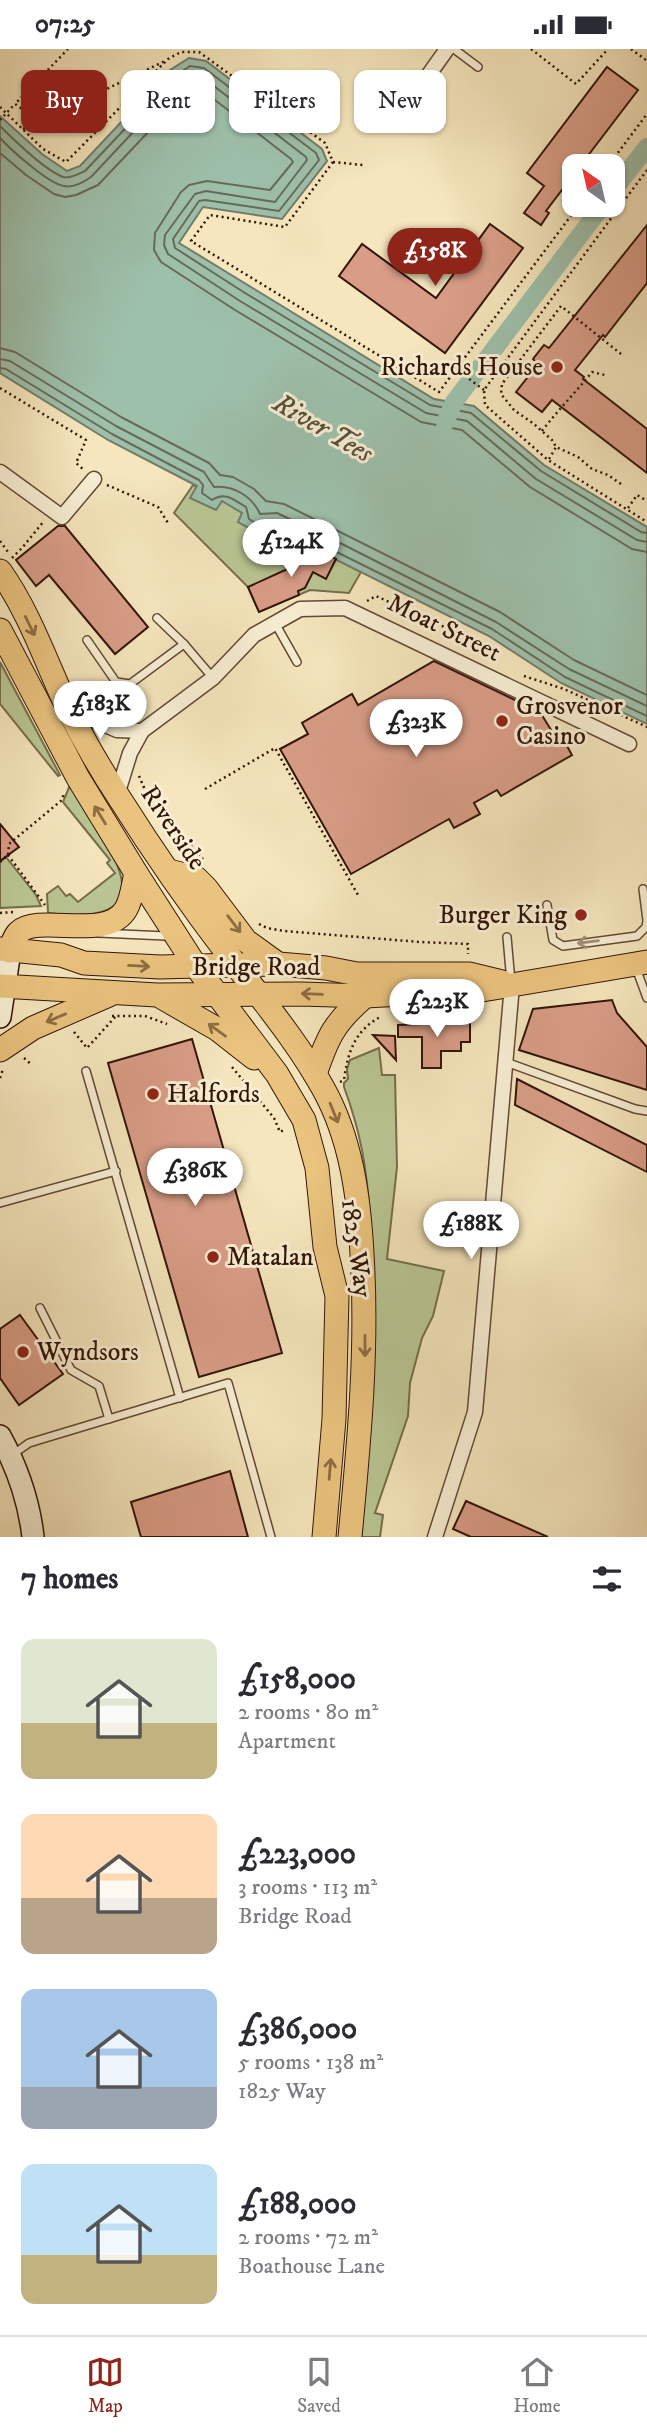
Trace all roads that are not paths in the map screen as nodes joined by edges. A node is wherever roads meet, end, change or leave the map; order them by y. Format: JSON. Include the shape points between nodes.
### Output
{"nodes":[{"id":1,"x":447,"y":49,"type":"edge"},
{"id":2,"x":454,"y":49,"type":"edge"},
{"id":3,"x":478,"y":67,"type":"dead end"},
{"id":4,"x":432,"y":70,"type":"edge"},
{"id":5,"x":0,"y":472,"type":"edge"},
{"id":6,"x":94,"y":479,"type":"road end"},
{"id":7,"x":1,"y":575,"type":"edge"},
{"id":8,"x":156,"y":618,"type":"dead end"},
{"id":9,"x":275,"y":623,"type":"junction"},
{"id":10,"x":0,"y":630,"type":"edge"},
{"id":11,"x":87,"y":640,"type":"dead end"},
{"id":12,"x":184,"y":644,"type":"junction"},
{"id":13,"x":297,"y":662,"type":"dead end"},
{"id":14,"x":212,"y":678,"type":"junction"},
{"id":15,"x":68,"y":709,"type":"junction"},
{"id":16,"x":142,"y":731,"type":"junction"},
{"id":17,"x":629,"y":744,"type":"dead end"},
{"id":18,"x":117,"y":795,"type":"junction"},
{"id":19,"x":169,"y":871,"type":"junction"},
{"id":20,"x":136,"y":873,"type":"junction"},
{"id":21,"x":643,"y":890,"type":"dead end"},
{"id":22,"x":547,"y":905,"type":"dead end"},
{"id":23,"x":52,"y":918,"type":"junction"},
{"id":24,"x":647,"y":920,"type":"edge"},
{"id":25,"x":507,"y":937,"type":"dead end"},
{"id":26,"x":5,"y":950,"type":"edge"},
{"id":27,"x":640,"y":963,"type":"edge"},
{"id":28,"x":235,"y":964,"type":"junction"},
{"id":29,"x":278,"y":964,"type":"junction"},
{"id":30,"x":195,"y":965,"type":"junction"},
{"id":31,"x":512,"y":985,"type":"junction"},
{"id":32,"x":2,"y":986,"type":"edge"},
{"id":33,"x":258,"y":994,"type":"junction"},
{"id":34,"x":157,"y":995,"type":"junction"},
{"id":35,"x":218,"y":996,"type":"junction"},
{"id":36,"x":365,"y":996,"type":"junction"},
{"id":37,"x":647,"y":998,"type":"edge"},
{"id":38,"x":116,"y":1003,"type":"junction"},
{"id":39,"x":0,"y":1017,"type":"edge"},
{"id":40,"x":11,"y":1053,"type":"edge"},
{"id":41,"x":506,"y":1062,"type":"junction"},
{"id":42,"x":86,"y":1071,"type":"dead end"},
{"id":43,"x":277,"y":1074,"type":"junction"},
{"id":44,"x":315,"y":1075,"type":"junction"},
{"id":45,"x":647,"y":1111,"type":"edge"},
{"id":46,"x":116,"y":1171,"type":"junction"},
{"id":47,"x":0,"y":1203,"type":"edge"},
{"id":48,"x":40,"y":1308,"type":"dead end"},
{"id":49,"x":180,"y":1398,"type":"junction"},
{"id":50,"x":109,"y":1419,"type":"junction"},
{"id":51,"x":0,"y":1436,"type":"edge"},
{"id":52,"x":6,"y":1458,"type":"edge"},
{"id":53,"x":33,"y":1537,"type":"edge"},
{"id":54,"x":271,"y":1537,"type":"edge"},
{"id":55,"x":324,"y":1537,"type":"edge"},
{"id":56,"x":351,"y":1537,"type":"edge"},
{"id":57,"x":435,"y":1537,"type":"edge"}],
"edges":[{"from":1,"to":4,"type":"street"},
{"from":2,"to":3,"type":"lane"},
{"from":5,"to":6,"type":"street","via":[[62,517]]},
{"from":7,"to":15,"type":"main road","name":"Riverside","one_way":true,"via":[[25,615]]},
{"from":8,"to":12,"type":"lane"},
{"from":9,"to":13,"type":"lane"},
{"from":9,"to":14,"type":"street","name":"Moat Street","via":[[254,635]]},
{"from":9,"to":17,"type":"street","name":"Moat Street","via":[[300,609],[345,608]]},
{"from":20,"to":10,"type":"main road","name":"Riverside","one_way":true,"via":[[78,778]]},
{"from":11,"to":12,"type":"lane","via":[[116,682],[130,684]]},
{"from":12,"to":14,"type":"lane"},
{"from":14,"to":16,"type":"street","name":"Moat Street"},
{"from":15,"to":16,"type":"street","via":[[117,730]]},
{"from":15,"to":18,"type":"main road","name":"Riverside"},
{"from":16,"to":18,"type":"street","name":"Moat Street"},
{"from":18,"to":19,"type":"main road","name":"Riverside"},
{"from":19,"to":28,"type":"main road","name":"Riverside"},
{"from":19,"to":29,"type":"main road","one_way":true,"via":[[196,878],[246,941]]},
{"from":20,"to":23,"type":"main road","via":[[125,911],[113,922]]},
{"from":20,"to":30,"type":"main road","name":"Riverside"},
{"from":21,"to":24,"type":"lane"},
{"from":24,"to":22,"type":"lane","one_way":true,"via":[[637,936],[563,946],[553,940]]},
{"from":23,"to":26,"type":"main road","via":[[18,933]]},
{"from":23,"to":30,"type":"lane","name":"Bridge Road","via":[[106,935],[166,936]]},
{"from":25,"to":31,"type":"lane"},
{"from":26,"to":30,"type":"main road","name":"Bridge Road","one_way":true,"via":[[61,955],[84,963]]},
{"from":26,"to":32,"type":"street"},
{"from":27,"to":31,"type":"main road","name":"Bridge Road"},
{"from":27,"to":37,"type":"lane"},
{"from":28,"to":29,"type":"main road","name":"Bridge Road"},
{"from":28,"to":30,"type":"main road","name":"Bridge Road"},
{"from":28,"to":33,"type":"main road","name":"Riverside"},
{"from":29,"to":31,"type":"main road","name":"Bridge Road","via":[[357,974],[469,974]]},
{"from":30,"to":35,"type":"main road","name":"Riverside"},
{"from":31,"to":36,"type":"main road","name":"Bridge Road","via":[[482,991]]},
{"from":31,"to":41,"type":"street"},
{"from":32,"to":38,"type":"main road","name":"Bridge Road"},
{"from":32,"to":39,"type":"street"},
{"from":33,"to":35,"type":"main road","name":"Bridge Road"},
{"from":36,"to":33,"type":"main road","name":"Bridge Road","one_way":true},
{"from":33,"to":44,"type":"main road","name":"1825 Way"},
{"from":34,"to":35,"type":"main road","name":"Bridge Road"},
{"from":34,"to":38,"type":"main road","name":"Bridge Road"},
{"from":43,"to":34,"type":"main road","one_way":true,"via":[[217,1028]]},
{"from":35,"to":43,"type":"main road","name":"1825 Way"},
{"from":36,"to":44,"type":"main road","via":[[329,1035]]},
{"from":38,"to":40,"type":"main road","one_way":true,"via":[[33,1028]]},
{"from":41,"to":45,"type":"lane"},
{"from":41,"to":57,"type":"street","via":[[475,1412]]},
{"from":42,"to":46,"type":"lane"},
{"from":55,"to":43,"type":"main road","name":"1825 Way","one_way":true,"via":[[334,1419],[337,1296],[325,1247],[317,1168],[300,1111]]},
{"from":44,"to":56,"type":"main road","name":"1825 Way","one_way":true,"via":[[336,1116],[359,1205],[365,1358]]},
{"from":46,"to":47,"type":"lane"},
{"from":46,"to":49,"type":"lane"},
{"from":48,"to":50,"type":"lane","via":[[71,1370],[99,1386]]},
{"from":49,"to":50,"type":"lane"},
{"from":49,"to":54,"type":"lane","via":[[228,1383]]},
{"from":50,"to":52,"type":"lane","via":[[29,1443]]},
{"from":51,"to":52,"type":"street"},
{"from":52,"to":53,"type":"street","via":[[27,1500]]}]}
